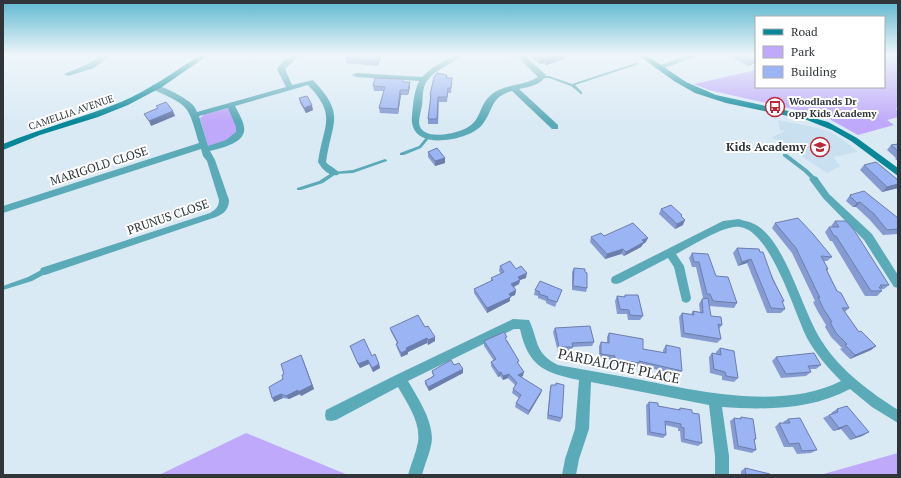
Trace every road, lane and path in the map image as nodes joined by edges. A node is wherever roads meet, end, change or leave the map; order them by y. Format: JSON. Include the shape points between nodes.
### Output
{"nodes":[{"id":1,"x":170,"y":77,"type":"edge"},
{"id":2,"x":285,"y":77,"type":"edge"},
{"id":3,"x":396,"y":77,"type":"edge"},
{"id":4,"x":542,"y":77,"type":"edge"},
{"id":5,"x":550,"y":77,"type":"edge"},
{"id":6,"x":596,"y":77,"type":"edge"},
{"id":7,"x":674,"y":77,"type":"edge"},
{"id":8,"x":425,"y":79,"type":"joint"},
{"id":9,"x":572,"y":85,"type":"junction"},
{"id":10,"x":155,"y":87,"type":"junction"},
{"id":11,"x":290,"y":88,"type":"junction"},
{"id":12,"x":514,"y":88,"type":"junction"},
{"id":13,"x":581,"y":93,"type":"dead end"},
{"id":14,"x":230,"y":105,"type":"junction"},
{"id":15,"x":194,"y":115,"type":"junction"},
{"id":16,"x":555,"y":127,"type":"dead end"},
{"id":17,"x":429,"y":136,"type":"junction"},
{"id":18,"x":3,"y":147,"type":"edge"},
{"id":19,"x":204,"y":147,"type":"junction"},
{"id":20,"x":402,"y":154,"type":"dead end"},
{"id":21,"x":785,"y":155,"type":"dead end"},
{"id":22,"x":384,"y":160,"type":"dead end"},
{"id":23,"x":335,"y":173,"type":"junction"},
{"id":24,"x":898,"y":173,"type":"edge"},
{"id":25,"x":814,"y":179,"type":"joint"},
{"id":26,"x":299,"y":189,"type":"dead end"},
{"id":27,"x":3,"y":210,"type":"edge"},
{"id":28,"x":670,"y":253,"type":"junction"},
{"id":29,"x":45,"y":271,"type":"joint"},
{"id":30,"x":616,"y":280,"type":"dead end"},
{"id":31,"x":898,"y":284,"type":"edge"},
{"id":32,"x":3,"y":288,"type":"edge"},
{"id":33,"x":686,"y":298,"type":"dead end"},
{"id":34,"x":585,"y":375,"type":"junction"},
{"id":35,"x":400,"y":379,"type":"junction"},
{"id":36,"x":850,"y":382,"type":"junction"},
{"id":37,"x":715,"y":401,"type":"junction"},
{"id":38,"x":331,"y":415,"type":"dead end"},
{"id":39,"x":898,"y":417,"type":"edge"},
{"id":40,"x":415,"y":475,"type":"edge"},
{"id":41,"x":569,"y":475,"type":"edge"},
{"id":42,"x":722,"y":475,"type":"edge"}],
"edges":[{"from":1,"to":10,"type":"street","name":"CAMELLIA AVENUE"},
{"from":2,"to":11,"type":"street"},
{"from":3,"to":8,"type":"street"},
{"from":4,"to":12,"type":"street"},
{"from":5,"to":9,"type":"lane"},
{"from":6,"to":9,"type":"lane"},
{"from":7,"to":24,"type":"street","via":[[707,95],[825,124],[853,139]]},
{"from":8,"to":17,"type":"street","via":[[421,84],[416,122],[420,131]]},
{"from":9,"to":13,"type":"lane"},
{"from":10,"to":15,"type":"street","name":"PRUNUS CLOSE","via":[[185,101]]},
{"from":10,"to":18,"type":"street","name":"CAMELLIA AVENUE","via":[[106,111]]},
{"from":11,"to":14,"type":"street"},
{"from":11,"to":23,"type":"street","via":[[310,82],[331,112],[322,162]]},
{"from":12,"to":16,"type":"street"},
{"from":12,"to":17,"type":"street","via":[[495,96],[473,129],[446,138]]},
{"from":14,"to":15,"type":"street"},
{"from":14,"to":19,"type":"street","name":"MARIGOLD CLOSE","via":[[240,132],[228,142]]},
{"from":15,"to":19,"type":"street","name":"PRUNUS CLOSE"},
{"from":17,"to":20,"type":"lane","via":[[420,147]]},
{"from":19,"to":27,"type":"street","name":"MARIGOLD CLOSE"},
{"from":19,"to":29,"type":"street","name":"PRUNUS CLOSE","via":[[224,200],[224,206],[220,210]]},
{"from":21,"to":25,"type":"lane"},
{"from":22,"to":23,"type":"lane","via":[[353,171]]},
{"from":23,"to":26,"type":"lane","via":[[321,182]]},
{"from":25,"to":31,"type":"street","via":[[826,196],[868,237]]},
{"from":28,"to":30,"type":"street"},
{"from":28,"to":33,"type":"street","via":[[679,266]]},
{"from":28,"to":36,"type":"street","via":[[726,224],[742,219],[768,242],[812,336]]},
{"from":29,"to":32,"type":"lane","name":"PRUNUS CLOSE"},
{"from":34,"to":35,"type":"street","name":"PARDALOTE PLACE","via":[[556,370],[542,362],[532,349],[525,324],[510,325]]},
{"from":34,"to":37,"type":"street","name":"PARDALOTE PLACE"},
{"from":34,"to":41,"type":"street","via":[[582,429]]},
{"from":35,"to":38,"type":"street","name":"PARDALOTE PLACE"},
{"from":35,"to":40,"type":"street","via":[[425,432]]},
{"from":36,"to":37,"type":"street","name":"PARDALOTE PLACE","via":[[819,395],[792,400],[746,403]]},
{"from":36,"to":39,"type":"street"},
{"from":37,"to":42,"type":"street"}]}
